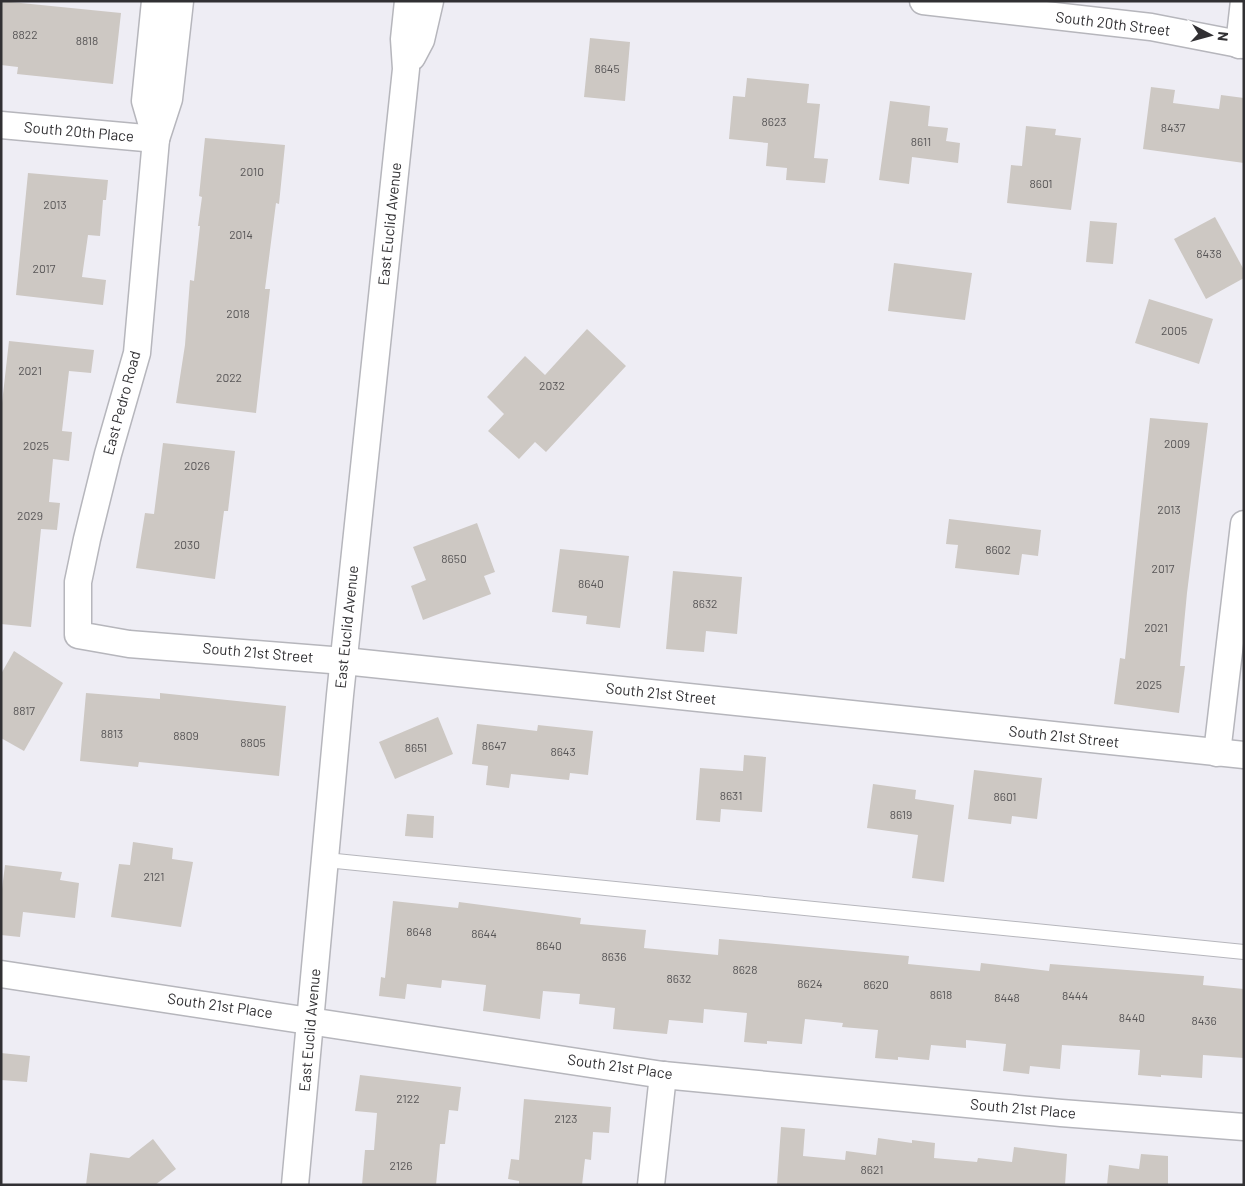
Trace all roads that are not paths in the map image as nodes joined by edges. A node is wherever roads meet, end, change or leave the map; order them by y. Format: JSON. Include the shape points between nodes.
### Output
{"nodes":[{"id":1,"x":155,"y":1,"type":"edge"},
{"id":2,"x":180,"y":1,"type":"edge"},
{"id":3,"x":408,"y":1,"type":"edge"},
{"id":4,"x":430,"y":1,"type":"edge"},
{"id":5,"x":1244,"y":1,"type":"edge"},
{"id":6,"x":929,"y":2,"type":"edge"},
{"id":7,"x":1241,"y":45,"type":"edge"},
{"id":8,"x":406,"y":69,"type":"junction"},
{"id":9,"x":1,"y":124,"type":"edge"},
{"id":10,"x":156,"y":139,"type":"junction"},
{"id":11,"x":1244,"y":524,"type":"edge"},
{"id":12,"x":78,"y":635,"type":"joint"},
{"id":13,"x":344,"y":661,"type":"junction"},
{"id":14,"x":1217,"y":753,"type":"junction"},
{"id":15,"x":1244,"y":755,"type":"edge"},
{"id":16,"x":326,"y":860,"type":"junction"},
{"id":17,"x":1244,"y":952,"type":"edge"},
{"id":18,"x":1,"y":974,"type":"edge"},
{"id":19,"x":310,"y":1020,"type":"junction"},
{"id":20,"x":662,"y":1074,"type":"junction"},
{"id":21,"x":1244,"y":1127,"type":"edge"},
{"id":22,"x":296,"y":1185,"type":"edge"},
{"id":23,"x":651,"y":1185,"type":"edge"}],
"edges":[{"from":1,"to":10,"type":"street","name":"East Pedro Road","via":[[145,101]]},
{"from":2,"to":10,"type":"street","name":"East Pedro Road","via":[[169,99]]},
{"from":3,"to":8,"type":"street","name":"East Euclid Avenue","via":[[404,39]]},
{"from":4,"to":8,"type":"street","name":"East Euclid Avenue","via":[[421,40]]},
{"from":5,"to":7,"type":"street"},
{"from":6,"to":7,"type":"street","name":"South 20th Street","via":[[1150,27]]},
{"from":8,"to":13,"type":"street","name":"East Euclid Avenue"},
{"from":9,"to":10,"type":"street","name":"South 20th Place"},
{"from":10,"to":12,"type":"street","name":"East Pedro Road","via":[[137,353],[108,454],[78,582]]},
{"from":11,"to":14,"type":"street"},
{"from":12,"to":13,"type":"street","name":"South 21st Street","via":[[128,644]]},
{"from":13,"to":14,"type":"street","name":"South 21st Street"},
{"from":13,"to":16,"type":"street","name":"East Euclid Avenue"},
{"from":14,"to":15,"type":"street","name":"South 21st Street"},
{"from":16,"to":17,"type":"lane"},
{"from":16,"to":19,"type":"street","name":"East Euclid Avenue"},
{"from":18,"to":19,"type":"street","name":"South 21st Place"},
{"from":19,"to":20,"type":"street","name":"South 21st Place"},
{"from":19,"to":22,"type":"street","name":"East Euclid Avenue"},
{"from":20,"to":21,"type":"street","name":"South 21st Place","via":[[1061,1113]]},
{"from":20,"to":23,"type":"street"}]}
